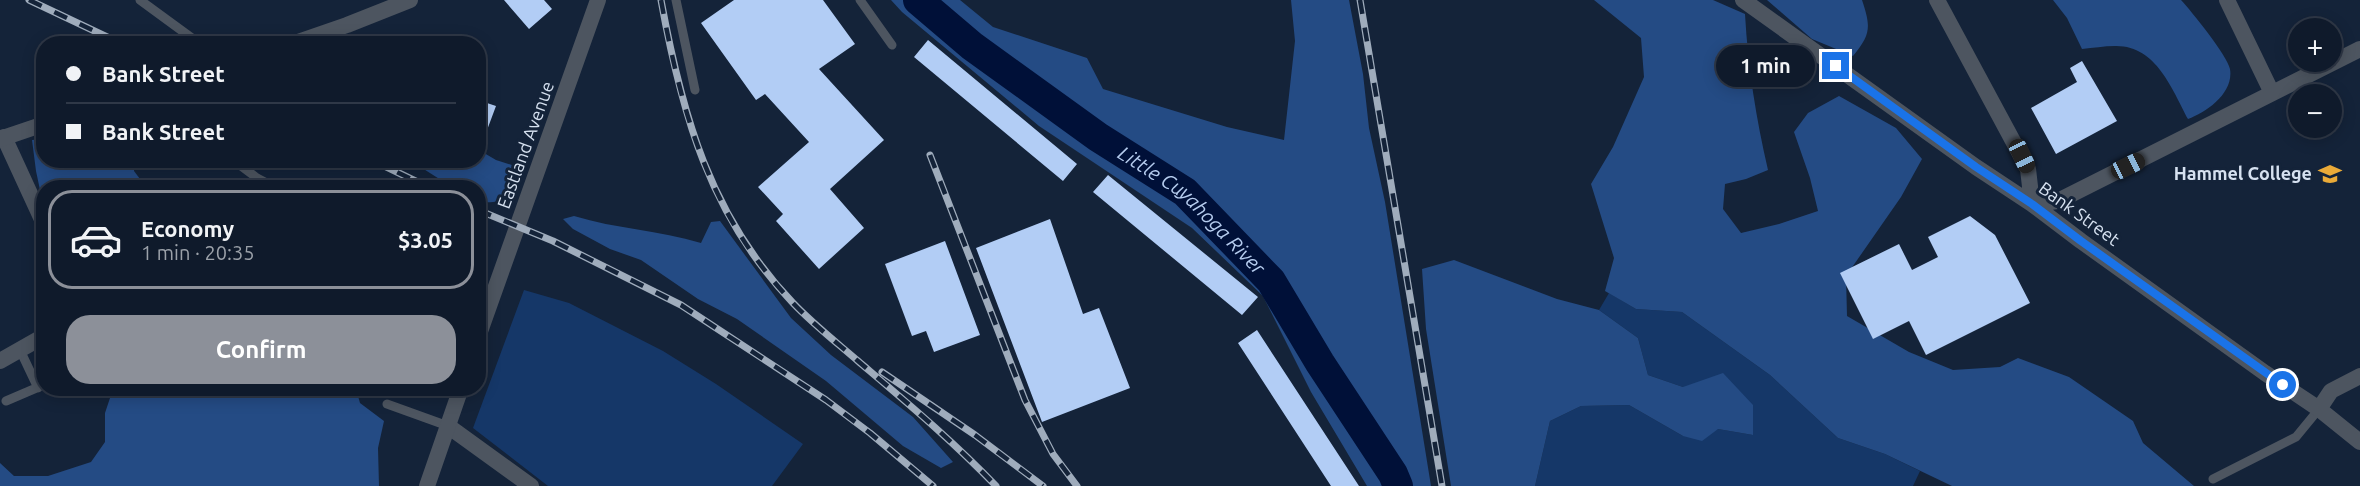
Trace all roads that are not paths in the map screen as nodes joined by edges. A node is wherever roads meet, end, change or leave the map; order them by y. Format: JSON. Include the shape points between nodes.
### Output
{"nodes":[{"id":1,"x":140,"y":0,"type":"edge"},
{"id":2,"x":410,"y":0,"type":"edge"},
{"id":3,"x":598,"y":0,"type":"edge"},
{"id":4,"x":860,"y":0,"type":"edge"},
{"id":5,"x":1743,"y":0,"type":"edge"},
{"id":6,"x":1937,"y":0,"type":"edge"},
{"id":7,"x":2226,"y":0,"type":"edge"},
{"id":8,"x":677,"y":1,"type":"edge"},
{"id":9,"x":189,"y":36,"type":"edge"},
{"id":10,"x":316,"y":36,"type":"edge"},
{"id":11,"x":892,"y":45,"type":"dead end"},
{"id":12,"x":2360,"y":49,"type":"edge"},
{"id":13,"x":695,"y":90,"type":"dead end"},
{"id":14,"x":2272,"y":93,"type":"junction"},
{"id":15,"x":36,"y":127,"type":"edge"},
{"id":16,"x":2,"y":138,"type":"edge"},
{"id":17,"x":244,"y":168,"type":"edge"},
{"id":18,"x":261,"y":180,"type":"edge"},
{"id":19,"x":2032,"y":204,"type":"junction"},
{"id":20,"x":36,"y":208,"type":"edge"},
{"id":21,"x":486,"y":295,"type":"edge"},
{"id":22,"x":36,"y":341,"type":"edge"},
{"id":23,"x":20,"y":350,"type":"junction"},
{"id":24,"x":0,"y":361,"type":"edge"},
{"id":25,"x":2360,"y":376,"type":"edge"},
{"id":26,"x":36,"y":377,"type":"edge"},
{"id":27,"x":36,"y":388,"type":"edge"},
{"id":28,"x":458,"y":396,"type":"edge"},
{"id":29,"x":6,"y":401,"type":"dead end"},
{"id":30,"x":387,"y":404,"type":"dead end"},
{"id":31,"x":2319,"y":409,"type":"junction"},
{"id":32,"x":448,"y":426,"type":"junction"},
{"id":33,"x":2360,"y":442,"type":"edge"},
{"id":34,"x":2213,"y":479,"type":"dead end"},
{"id":35,"x":427,"y":486,"type":"edge"},
{"id":36,"x":531,"y":486,"type":"edge"}],
"edges":[{"from":1,"to":9,"type":"lane"},
{"from":2,"to":10,"type":"street"},
{"from":3,"to":21,"type":"street","name":"Eastland Avenue"},
{"from":4,"to":11,"type":"lane"},
{"from":5,"to":19,"type":"street","name":"Bank Street"},
{"from":6,"to":19,"type":"street","via":[[2028,169]]},
{"from":7,"to":14,"type":"street"},
{"from":8,"to":13,"type":"lane"},
{"from":12,"to":14,"type":"street"},
{"from":14,"to":19,"type":"street","via":[[2058,201]]},
{"from":15,"to":16,"type":"street"},
{"from":16,"to":20,"type":"street"},
{"from":17,"to":18,"type":"lane"},
{"from":19,"to":31,"type":"street","name":"Bank Street"},
{"from":22,"to":23,"type":"street"},
{"from":23,"to":24,"type":"street"},
{"from":23,"to":26,"type":"lane"},
{"from":25,"to":31,"type":"street","via":[[2331,391]]},
{"from":27,"to":29,"type":"lane"},
{"from":28,"to":32,"type":"street"},
{"from":30,"to":32,"type":"lane"},
{"from":31,"to":33,"type":"street","name":"Bank Street"},
{"from":31,"to":34,"type":"lane","via":[[2296,437]]},
{"from":32,"to":35,"type":"street"},
{"from":32,"to":36,"type":"street"}]}
